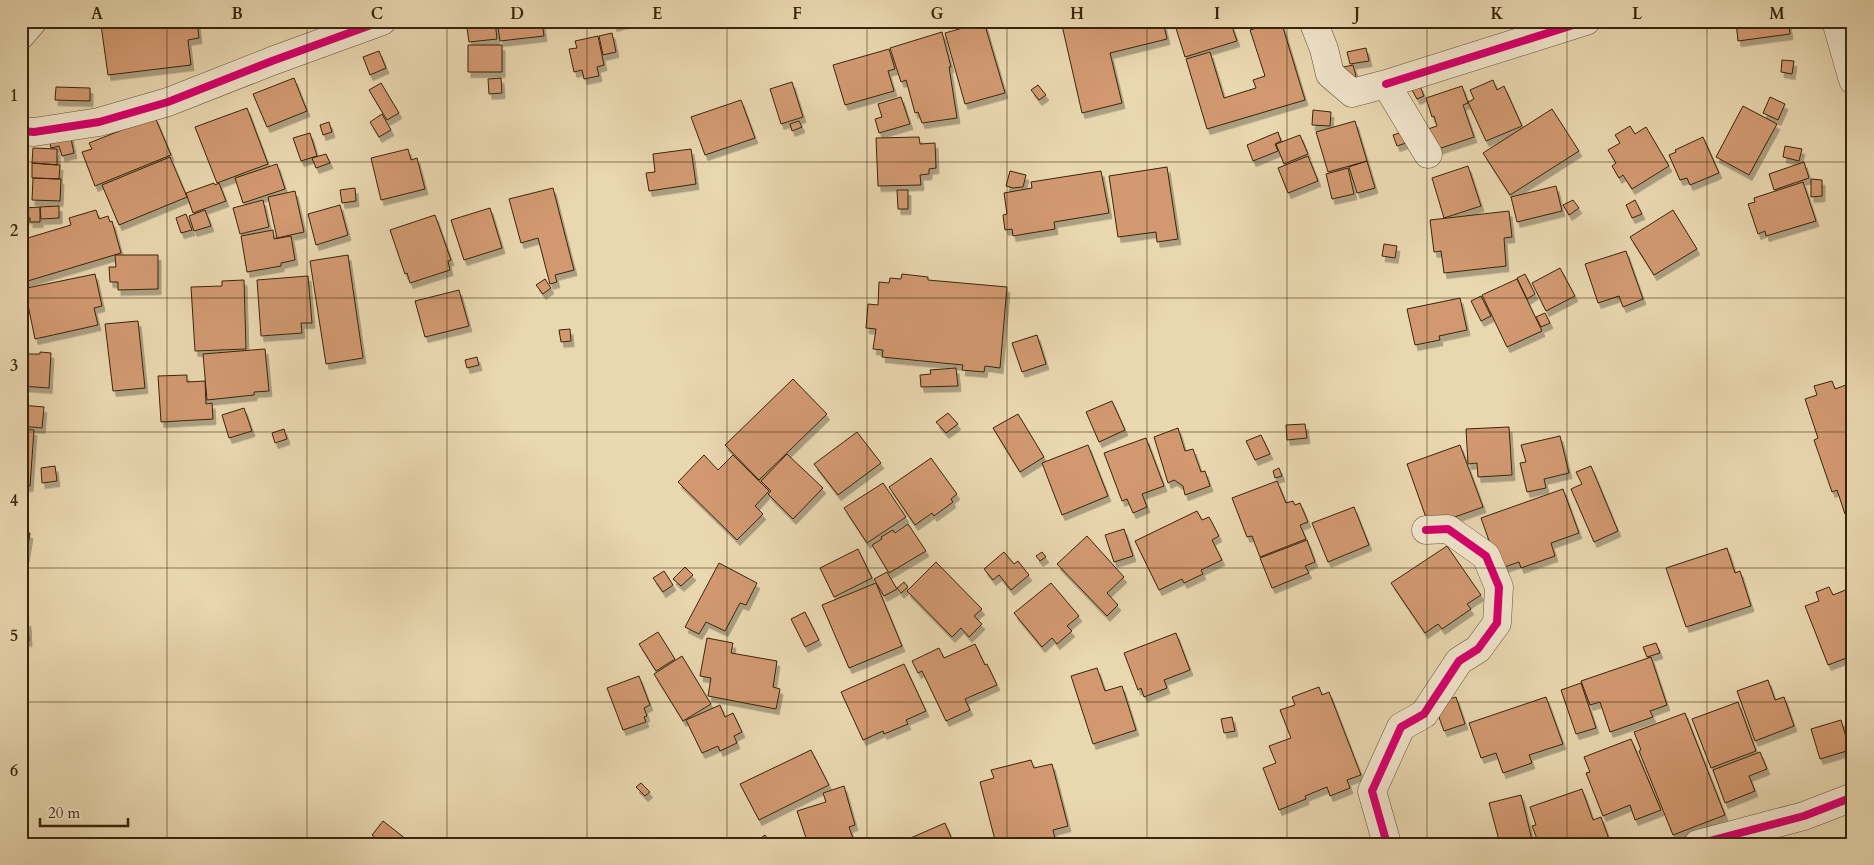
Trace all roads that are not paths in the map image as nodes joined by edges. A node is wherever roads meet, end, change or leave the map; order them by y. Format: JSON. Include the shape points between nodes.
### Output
{"nodes":[{"id":1,"x":33,"y":21,"type":"edge"},
{"id":2,"x":382,"y":21,"type":"edge"},
{"id":3,"x":1313,"y":21,"type":"edge"},
{"id":4,"x":1586,"y":21,"type":"edge"},
{"id":5,"x":1836,"y":21,"type":"edge"},
{"id":6,"x":21,"y":35,"type":"edge"},
{"id":7,"x":1853,"y":80,"type":"edge"},
{"id":8,"x":1386,"y":84,"type":"junction"},
{"id":9,"x":21,"y":131,"type":"edge"},
{"id":10,"x":1428,"y":154,"type":"dead end"},
{"id":11,"x":1426,"y":530,"type":"dead end"},
{"id":12,"x":1853,"y":797,"type":"edge"},
{"id":13,"x":1387,"y":844,"type":"edge"},
{"id":14,"x":1698,"y":844,"type":"edge"}],
"edges":[{"from":1,"to":6,"type":"street"},
{"from":2,"to":9,"type":"street","via":[[168,102],[99,122]]},
{"from":3,"to":8,"type":"street","via":[[1330,74],[1352,94]]},
{"from":4,"to":8,"type":"street"},
{"from":5,"to":7,"type":"street"},
{"from":8,"to":10,"type":"street"},
{"from":11,"to":13,"type":"street","via":[[1448,529],[1486,556],[1499,588],[1497,622],[1478,650],[1459,661],[1424,714],[1401,727],[1372,791]]},
{"from":12,"to":14,"type":"street","via":[[1804,816]]}]}
